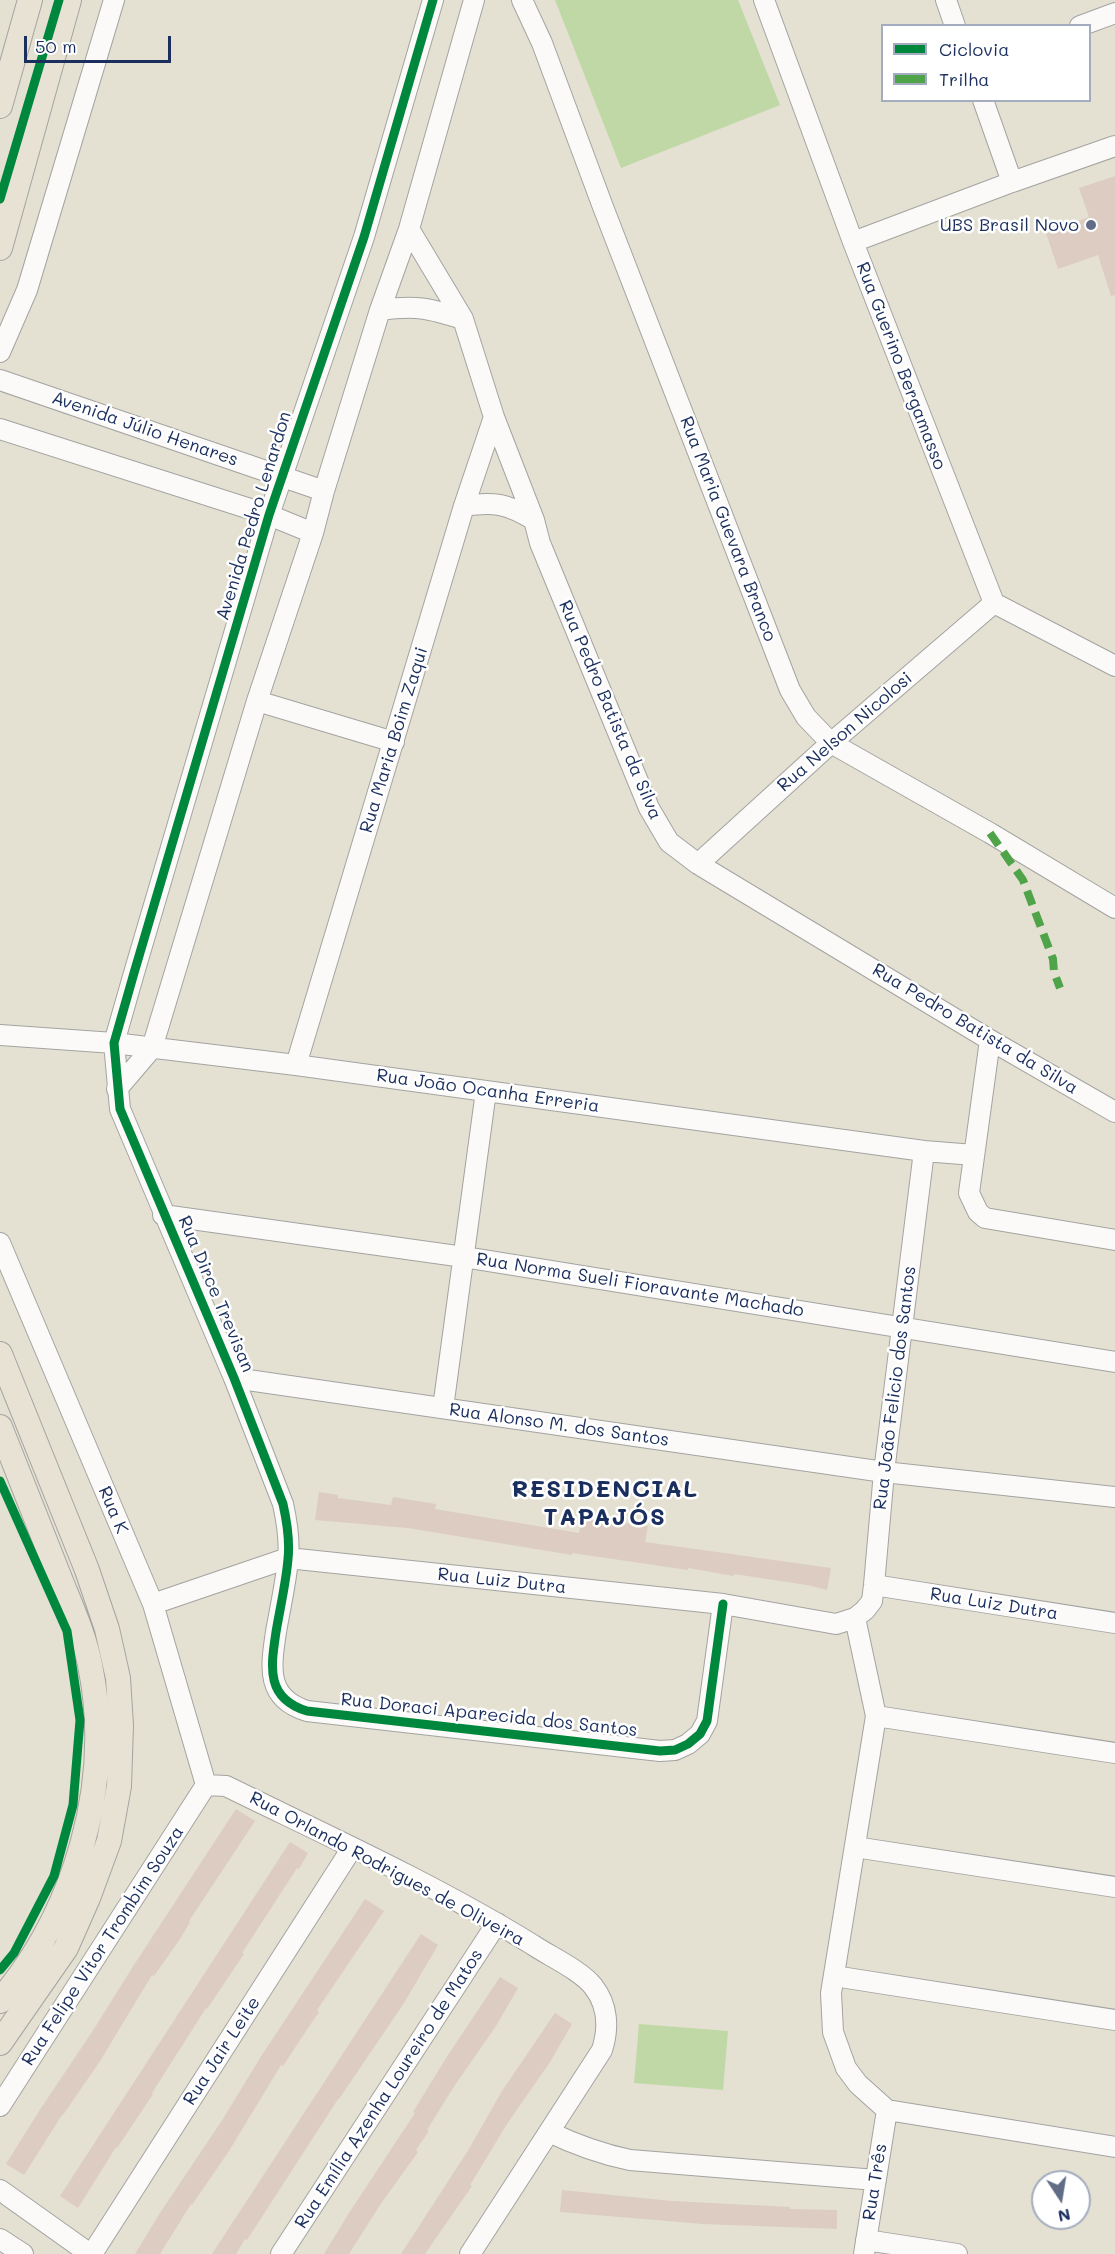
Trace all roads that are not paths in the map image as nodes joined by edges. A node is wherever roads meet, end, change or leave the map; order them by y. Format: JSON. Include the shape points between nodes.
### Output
{"nodes":[{"id":1,"x":30,"y":0,"type":"edge"},
{"id":2,"x":69,"y":0,"type":"edge"},
{"id":3,"x":114,"y":0,"type":"edge"},
{"id":4,"x":432,"y":0,"type":"edge"},
{"id":5,"x":474,"y":0,"type":"edge"},
{"id":6,"x":522,"y":0,"type":"edge"},
{"id":7,"x":764,"y":0,"type":"edge"},
{"id":8,"x":946,"y":0,"type":"edge"},
{"id":9,"x":1115,"y":13,"type":"edge"},
{"id":10,"x":954,"y":24,"type":"edge"},
{"id":11,"x":1085,"y":24,"type":"edge"},
{"id":12,"x":984,"y":102,"type":"edge"},
{"id":13,"x":0,"y":106,"type":"edge"},
{"id":14,"x":1115,"y":146,"type":"edge"},
{"id":15,"x":1012,"y":182,"type":"junction"},
{"id":16,"x":409,"y":229,"type":"junction"},
{"id":17,"x":853,"y":242,"type":"junction"},
{"id":18,"x":0,"y":248,"type":"edge"},
{"id":19,"x":380,"y":310,"type":"junction"},
{"id":20,"x":463,"y":319,"type":"junction"},
{"id":21,"x":0,"y":352,"type":"edge"},
{"id":22,"x":0,"y":380,"type":"edge"},
{"id":23,"x":494,"y":417,"type":"junction"},
{"id":24,"x":0,"y":429,"type":"edge"},
{"id":25,"x":282,"y":476,"type":"junction"},
{"id":26,"x":324,"y":491,"type":"junction"},
{"id":27,"x":464,"y":506,"type":"junction"},
{"id":28,"x":270,"y":515,"type":"junction"},
{"id":29,"x":534,"y":520,"type":"junction"},
{"id":30,"x":313,"y":532,"type":"junction"},
{"id":31,"x":994,"y":603,"type":"junction"},
{"id":32,"x":1115,"y":666,"type":"edge"},
{"id":33,"x":257,"y":701,"type":"junction"},
{"id":34,"x":394,"y":742,"type":"junction"},
{"id":35,"x":831,"y":743,"type":"junction"},
{"id":36,"x":698,"y":864,"type":"junction"},
{"id":37,"x":1115,"y":908,"type":"edge"},
{"id":38,"x":0,"y":1035,"type":"edge"},
{"id":39,"x":990,"y":1040,"type":"junction"},
{"id":40,"x":114,"y":1043,"type":"junction"},
{"id":41,"x":152,"y":1048,"type":"junction"},
{"id":42,"x":296,"y":1065,"type":"junction"},
{"id":43,"x":117,"y":1089,"type":"junction"},
{"id":44,"x":486,"y":1091,"type":"junction"},
{"id":45,"x":1115,"y":1112,"type":"edge"},
{"id":46,"x":924,"y":1151,"type":"junction"},
{"id":47,"x":974,"y":1155,"type":"junction"},
{"id":48,"x":163,"y":1215,"type":"junction"},
{"id":49,"x":1115,"y":1240,"type":"edge"},
{"id":50,"x":0,"y":1243,"type":"edge"},
{"id":51,"x":464,"y":1257,"type":"junction"},
{"id":52,"x":902,"y":1327,"type":"junction"},
{"id":53,"x":0,"y":1354,"type":"edge"},
{"id":54,"x":1115,"y":1362,"type":"edge"},
{"id":55,"x":234,"y":1378,"type":"junction"},
{"id":56,"x":443,"y":1408,"type":"junction"},
{"id":57,"x":0,"y":1427,"type":"edge"},
{"id":58,"x":884,"y":1472,"type":"junction"},
{"id":59,"x":1115,"y":1497,"type":"edge"},
{"id":60,"x":288,"y":1558,"type":"junction"},
{"id":61,"x":874,"y":1585,"type":"junction"},
{"id":62,"x":153,"y":1604,"type":"junction"},
{"id":63,"x":723,"y":1604,"type":"junction"},
{"id":64,"x":855,"y":1618,"type":"junction"},
{"id":65,"x":1115,"y":1623,"type":"edge"},
{"id":66,"x":282,"y":1695,"type":"joint"},
{"id":67,"x":876,"y":1716,"type":"junction"},
{"id":68,"x":1115,"y":1753,"type":"edge"},
{"id":69,"x":206,"y":1785,"type":"junction"},
{"id":70,"x":855,"y":1847,"type":"junction"},
{"id":71,"x":351,"y":1848,"type":"junction"},
{"id":72,"x":1115,"y":1887,"type":"edge"},
{"id":73,"x":497,"y":1923,"type":"junction"},
{"id":74,"x":834,"y":1976,"type":"junction"},
{"id":75,"x":0,"y":2001,"type":"edge"},
{"id":76,"x":1115,"y":2020,"type":"edge"},
{"id":77,"x":0,"y":2043,"type":"edge"},
{"id":78,"x":0,"y":2106,"type":"edge"},
{"id":79,"x":887,"y":2110,"type":"junction"},
{"id":80,"x":549,"y":2132,"type":"junction"},
{"id":81,"x":1115,"y":2147,"type":"edge"},
{"id":82,"x":876,"y":2180,"type":"junction"},
{"id":83,"x":0,"y":2190,"type":"edge"},
{"id":84,"x":0,"y":2239,"type":"edge"},
{"id":85,"x":865,"y":2247,"type":"edge"},
{"id":86,"x":23,"y":2254,"type":"edge"},
{"id":87,"x":91,"y":2254,"type":"edge"},
{"id":88,"x":280,"y":2254,"type":"edge"},
{"id":89,"x":470,"y":2254,"type":"edge"},
{"id":90,"x":957,"y":2254,"type":"edge"}],
"edges":[{"from":1,"to":13,"type":"main road"},
{"from":2,"to":18,"type":"main road"},
{"from":3,"to":21,"type":"street","via":[[27,290]]},
{"from":4,"to":25,"type":"street","name":"Avenida Pedro Lenardon","via":[[364,237]]},
{"from":5,"to":16,"type":"street"},
{"from":6,"to":35,"type":"street","name":"Rua Maria Guevara Branco","via":[[542,43],[790,690],[806,717]]},
{"from":7,"to":17,"type":"street","name":"Rua Guerino Bergamasso"},
{"from":8,"to":10,"type":"street"},
{"from":9,"to":11,"type":"street"},
{"from":12,"to":15,"type":"street"},
{"from":14,"to":15,"type":"street"},
{"from":15,"to":17,"type":"street"},
{"from":16,"to":19,"type":"street"},
{"from":16,"to":20,"type":"street","name":"Rua Pedro Batista da Silva"},
{"from":17,"to":31,"type":"street","name":"Rua Guerino Bergamasso"},
{"from":19,"to":20,"type":"street","via":[[430,309]]},
{"from":19,"to":26,"type":"street"},
{"from":20,"to":23,"type":"street","name":"Rua Pedro Batista da Silva"},
{"from":22,"to":25,"type":"street","name":"Avenida Júlio Henares"},
{"from":23,"to":27,"type":"street","name":"Rua Maria Boim Zaqui"},
{"from":23,"to":29,"type":"street","name":"Rua Pedro Batista da Silva"},
{"from":24,"to":28,"type":"street"},
{"from":25,"to":26,"type":"street","name":"Avenida Júlio Henares"},
{"from":25,"to":28,"type":"street","name":"Avenida Pedro Lenardon"},
{"from":26,"to":30,"type":"street"},
{"from":27,"to":29,"type":"street","via":[[482,503],[514,507]]},
{"from":27,"to":34,"type":"street","name":"Rua Maria Boim Zaqui"},
{"from":28,"to":30,"type":"street"},
{"from":28,"to":40,"type":"street","name":"Avenida Pedro Lenardon"},
{"from":29,"to":36,"type":"street","name":"Rua Pedro Batista da Silva","via":[[649,808],[669,842]]},
{"from":30,"to":33,"type":"street"},
{"from":31,"to":32,"type":"street"},
{"from":31,"to":35,"type":"street","name":"Rua Nelson Nicolosi"},
{"from":33,"to":34,"type":"street"},
{"from":33,"to":41,"type":"street"},
{"from":34,"to":42,"type":"street","name":"Rua Maria Boim Zaqui"},
{"from":35,"to":36,"type":"street","name":"Rua Nelson Nicolosi"},
{"from":35,"to":37,"type":"street","name":"Rua Maria Guevara Branco"},
{"from":36,"to":39,"type":"street","name":"Rua Pedro Batista da Silva"},
{"from":38,"to":40,"type":"street","name":"Rua João Ocanha Erreria"},
{"from":39,"to":45,"type":"street","name":"Rua Pedro Batista da Silva"},
{"from":39,"to":47,"type":"street"},
{"from":40,"to":41,"type":"street","name":"Rua João Ocanha Erreria"},
{"from":40,"to":43,"type":"street","name":"Rua Dirce Trevisan"},
{"from":41,"to":42,"type":"street","name":"Rua João Ocanha Erreria"},
{"from":41,"to":43,"type":"street"},
{"from":42,"to":44,"type":"street","name":"Rua João Ocanha Erreria"},
{"from":43,"to":48,"type":"street","name":"Rua Dirce Trevisan","via":[[120,1109]]},
{"from":44,"to":46,"type":"street","name":"Rua João Ocanha Erreria"},
{"from":44,"to":51,"type":"street"},
{"from":46,"to":47,"type":"street","name":"Rua João Ocanha Erreria"},
{"from":46,"to":52,"type":"street","name":"Rua João Felicio dos Santos"},
{"from":47,"to":49,"type":"street","via":[[969,1193],[985,1218]]},
{"from":48,"to":51,"type":"street","name":"Rua Norma Sueli Fioravante Machado"},
{"from":48,"to":55,"type":"street","name":"Rua Dirce Trevisan"},
{"from":50,"to":62,"type":"street","name":"Rua K"},
{"from":51,"to":52,"type":"street","name":"Rua Norma Sueli Fioravante Machado"},
{"from":51,"to":56,"type":"street"},
{"from":52,"to":54,"type":"street","name":"Rua Norma Sueli Fioravante Machado"},
{"from":52,"to":58,"type":"street","name":"Rua João Felicio dos Santos"},
{"from":53,"to":77,"type":"main road","via":[[87,1570],[118,1678],[121,1725],[119,1786],[109,1841],[88,1898],[66,1948]]},
{"from":55,"to":56,"type":"street","name":"Rua Alonso M. dos Santos"},
{"from":55,"to":60,"type":"street","name":"Rua Dirce Trevisan","via":[[283,1504]]},
{"from":56,"to":58,"type":"street","name":"Rua Alonso M. dos Santos"},
{"from":57,"to":75,"type":"main road","via":[[80,1629],[90,1665],[97,1745],[91,1803],[73,1871],[52,1921]]},
{"from":58,"to":59,"type":"street","name":"Rua Alonso M. dos Santos"},
{"from":58,"to":61,"type":"street","name":"Rua João Felicio dos Santos"},
{"from":60,"to":62,"type":"street","name":"Rua Luiz Dutra"},
{"from":60,"to":63,"type":"street","name":"Rua Luiz Dutra"},
{"from":60,"to":66,"type":"street","name":"Rua Dirce Trevisan","via":[[272,1660],[272,1675]]},
{"from":61,"to":64,"type":"street","name":"Rua João Felicio dos Santos","via":[[872,1601]]},
{"from":61,"to":65,"type":"street","name":"Rua Luiz Dutra"},
{"from":62,"to":69,"type":"street","name":"Rua K"},
{"from":63,"to":64,"type":"street","name":"Rua Luiz Dutra","via":[[836,1624]]},
{"from":63,"to":66,"type":"street","name":"Rua Doraci Aparecida dos Santos","via":[[709,1714],[694,1739],[675,1750],[307,1711]]},
{"from":64,"to":67,"type":"street"},
{"from":67,"to":68,"type":"street"},
{"from":67,"to":70,"type":"street"},
{"from":69,"to":71,"type":"street","name":"Rua Orlando Rodrigues de Oliveira","via":[[226,1786]]},
{"from":69,"to":78,"type":"street","name":"Rua Felipe Vitor Trombim Souza"},
{"from":70,"to":72,"type":"street"},
{"from":70,"to":74,"type":"street"},
{"from":71,"to":73,"type":"street","name":"Rua Orlando Rodrigues de Oliveira"},
{"from":71,"to":87,"type":"street","name":"Rua Jair Leite"},
{"from":73,"to":80,"type":"street","name":"Rua Orlando Rodrigues de Oliveira","via":[[587,1980],[600,1997],[607,2018],[602,2050]]},
{"from":73,"to":88,"type":"street","name":"Rua Emília Azenha Loureiro de Matos"},
{"from":74,"to":76,"type":"street"},
{"from":74,"to":79,"type":"street","via":[[830,2013],[838,2050],[858,2084]]},
{"from":79,"to":81,"type":"street"},
{"from":79,"to":82,"type":"street","name":"Rua Três"},
{"from":80,"to":82,"type":"street","via":[[601,2154],[630,2160]]},
{"from":80,"to":89,"type":"street"},
{"from":82,"to":85,"type":"street","name":"Rua Três"},
{"from":83,"to":87,"type":"street"},
{"from":84,"to":86,"type":"street"},
{"from":85,"to":90,"type":"street"}]}
